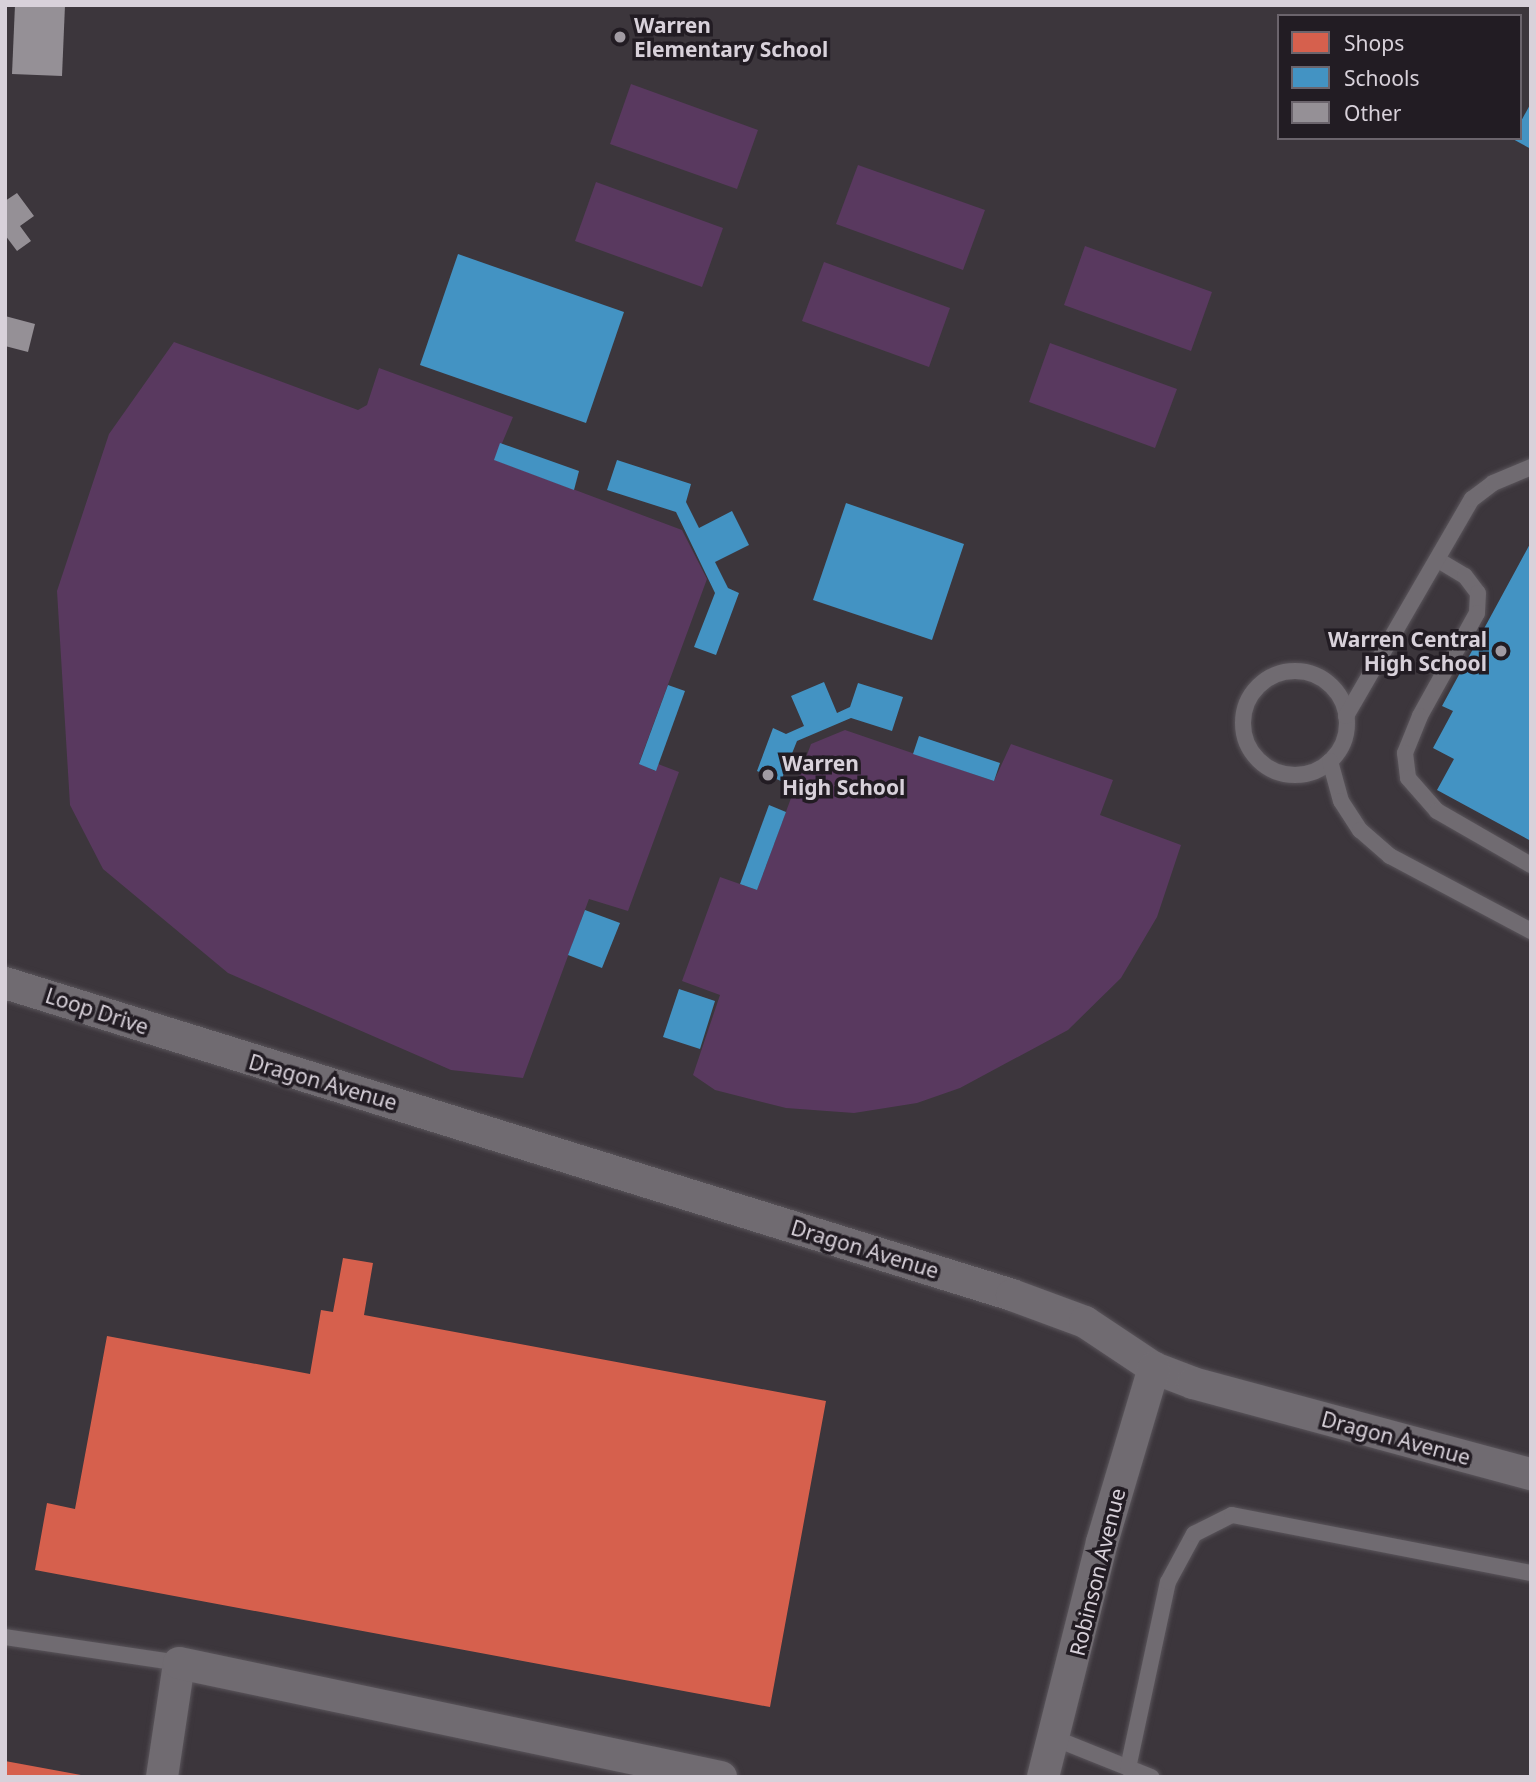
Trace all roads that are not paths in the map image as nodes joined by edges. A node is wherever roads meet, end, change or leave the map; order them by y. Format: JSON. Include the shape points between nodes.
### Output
{"nodes":[{"id":1,"x":1531,"y":467,"type":"edge"},
{"id":2,"x":1438,"y":560,"type":"junction"},
{"id":3,"x":1346,"y":716,"type":"junction"},
{"id":4,"x":1330,"y":761,"type":"junction"},
{"id":5,"x":1531,"y":865,"type":"edge"},
{"id":6,"x":1531,"y":931,"type":"edge"},
{"id":7,"x":5,"y":983,"type":"edge"},
{"id":8,"x":189,"y":1040,"type":"joint"},
{"id":9,"x":1154,"y":1368,"type":"junction"},
{"id":10,"x":1531,"y":1474,"type":"edge"},
{"id":11,"x":1531,"y":1573,"type":"edge"},
{"id":12,"x":5,"y":1637,"type":"edge"},
{"id":13,"x":179,"y":1663,"type":"junction"},
{"id":14,"x":1054,"y":1738,"type":"junction"},
{"id":15,"x":613,"y":1766,"type":"edge"},
{"id":16,"x":1128,"y":1768,"type":"junction"},
{"id":17,"x":162,"y":1777,"type":"edge"},
{"id":18,"x":721,"y":1777,"type":"edge"},
{"id":19,"x":1043,"y":1777,"type":"edge"},
{"id":20,"x":1151,"y":1777,"type":"edge"}],
"edges":[{"from":1,"to":2,"type":"lane","via":[[1493,483],[1472,499]]},
{"from":2,"to":3,"type":"lane"},
{"from":2,"to":5,"type":"lane","via":[[1465,576],[1478,593],[1477,613],[1420,716],[1405,753],[1408,778],[1437,811]]},
{"from":3,"to":4,"type":"lane","via":[[1346,733]]},
{"from":3,"to":4,"type":"lane","via":[[1330,685],[1297,670],[1264,681],[1244,710],[1246,743],[1268,767],[1300,775]]},
{"from":4,"to":6,"type":"lane","via":[[1341,801],[1360,830],[1390,856]]},
{"from":7,"to":8,"type":"street","name":"Loop Drive"},
{"from":8,"to":9,"type":"street","name":"Dragon Avenue","via":[[1012,1295],[1085,1322]]},
{"from":9,"to":10,"type":"street","name":"Dragon Avenue"},
{"from":9,"to":14,"type":"street","name":"Robinson Avenue","via":[[1102,1542]]},
{"from":11,"to":16,"type":"lane","via":[[1232,1515],[1194,1534],[1168,1582]]},
{"from":12,"to":13,"type":"lane"},
{"from":13,"to":15,"type":"street"},
{"from":13,"to":17,"type":"street"},
{"from":14,"to":16,"type":"lane"},
{"from":14,"to":19,"type":"street","name":"Robinson Avenue"},
{"from":15,"to":18,"type":"street"},
{"from":16,"to":20,"type":"lane"}]}
